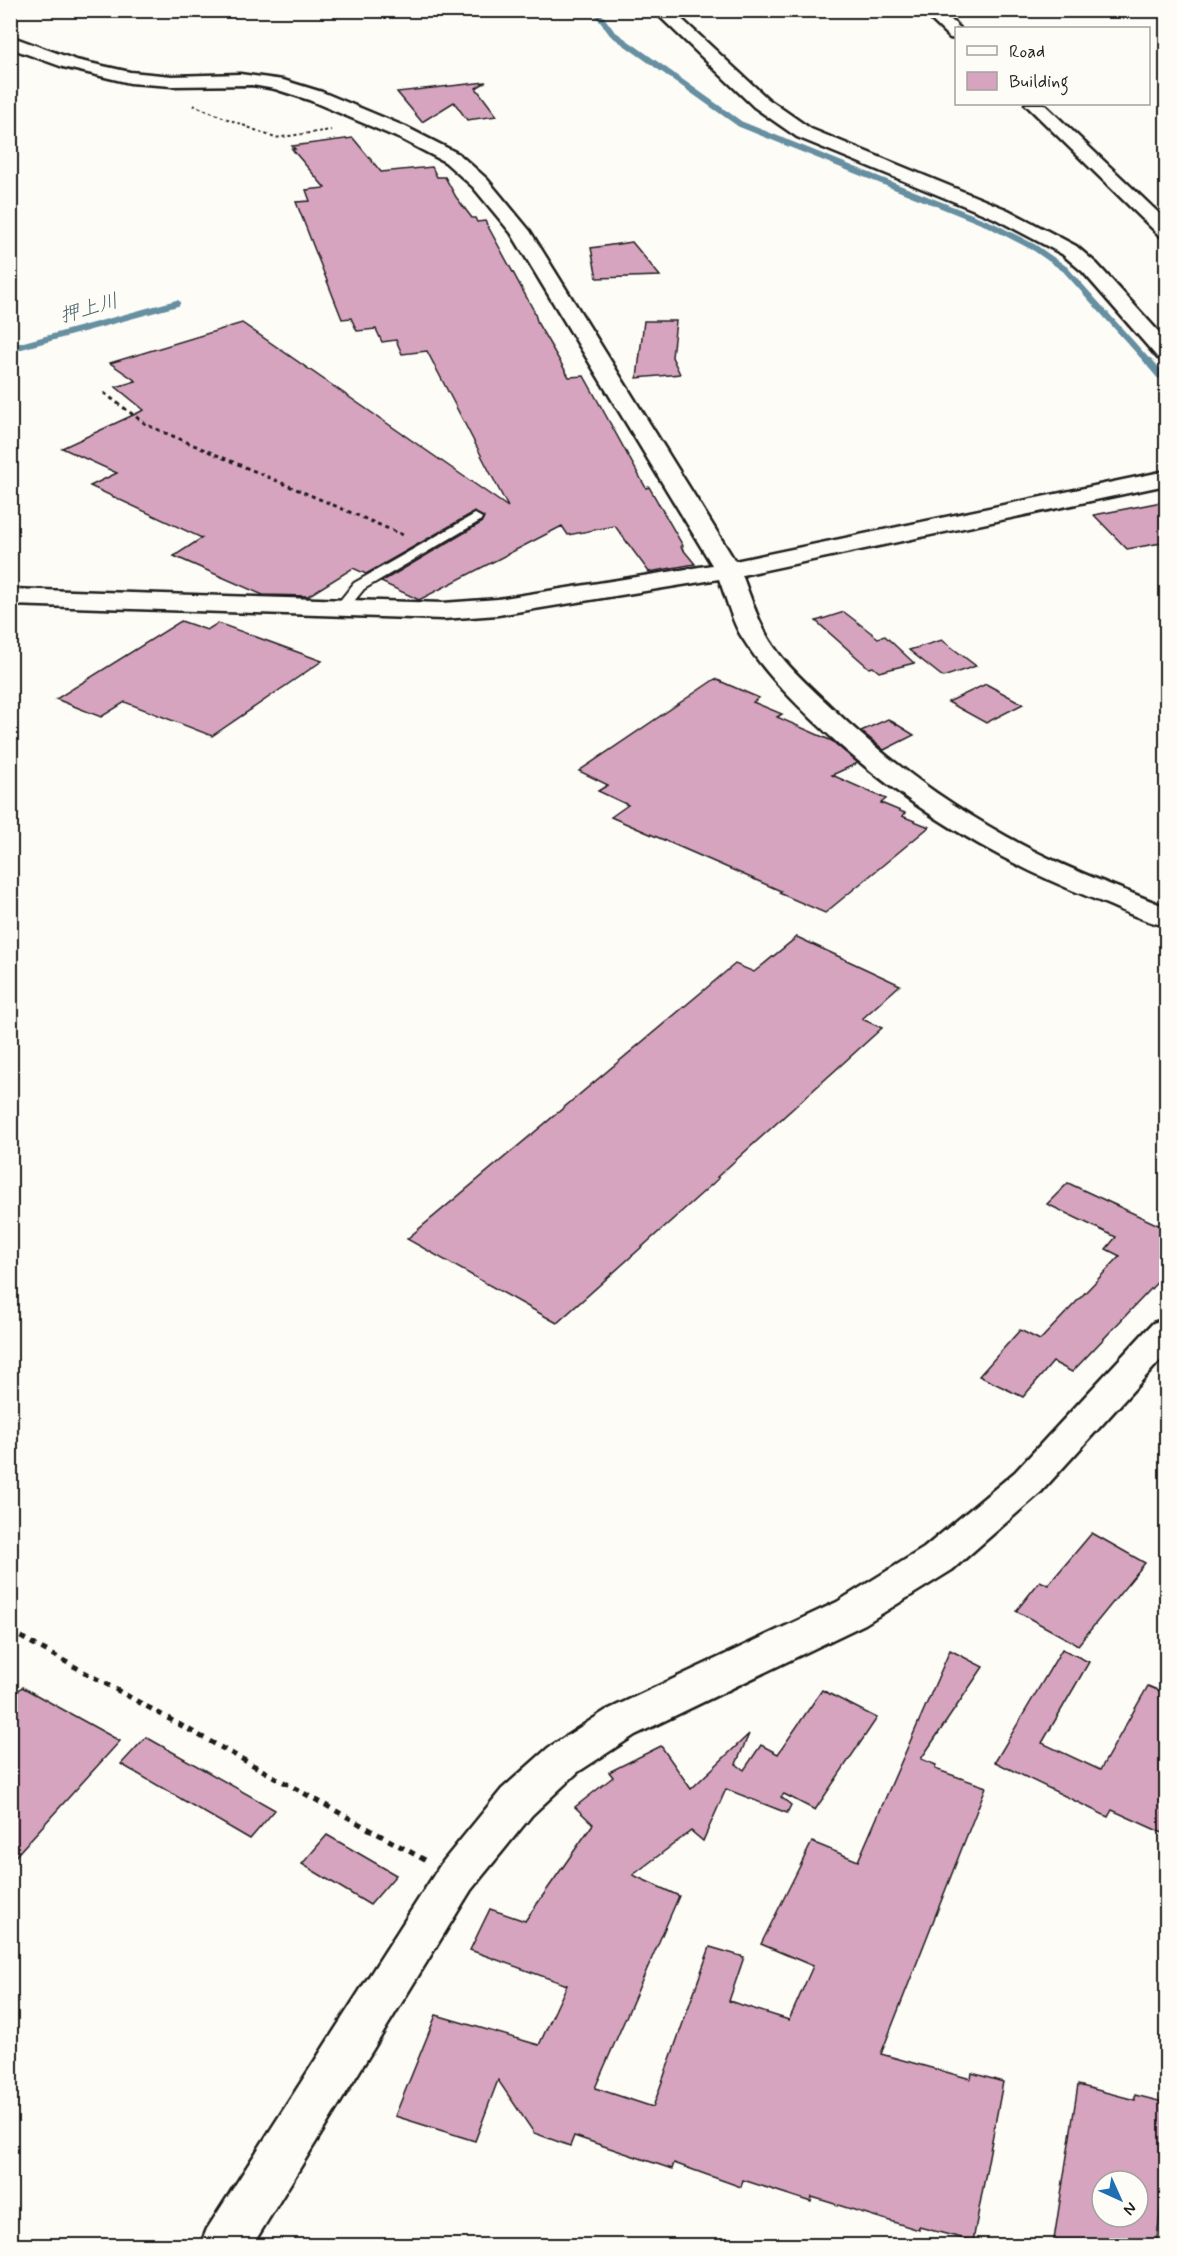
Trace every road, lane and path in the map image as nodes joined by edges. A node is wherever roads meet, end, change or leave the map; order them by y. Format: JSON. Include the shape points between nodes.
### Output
{"nodes":[{"id":1,"x":661,"y":10,"type":"edge"},
{"id":2,"x":929,"y":10,"type":"edge"},
{"id":3,"x":955,"y":32,"type":"edge"},
{"id":4,"x":10,"y":41,"type":"edge"},
{"id":5,"x":191,"y":104,"type":"dead end"},
{"id":6,"x":1035,"y":105,"type":"edge"},
{"id":7,"x":381,"y":123,"type":"junction"},
{"id":8,"x":1167,"y":231,"type":"edge"},
{"id":9,"x":1167,"y":352,"type":"edge"},
{"id":10,"x":104,"y":393,"type":"dead end"},
{"id":11,"x":1167,"y":478,"type":"edge"},
{"id":12,"x":475,"y":518,"type":"dead end"},
{"id":13,"x":428,"y":546,"type":"junction"},
{"id":14,"x":728,"y":570,"type":"junction"},
{"id":15,"x":10,"y":597,"type":"edge"},
{"id":16,"x":342,"y":608,"type":"junction"},
{"id":17,"x":1167,"y":917,"type":"edge"},
{"id":18,"x":1167,"y":1332,"type":"edge"},
{"id":19,"x":10,"y":1631,"type":"edge"},
{"id":20,"x":456,"y":1877,"type":"junction"},
{"id":21,"x":224,"y":2246,"type":"edge"}],
"edges":[{"from":1,"to":9,"type":"main road","via":[[761,103],[804,133],[1001,214],[1069,250]]},
{"from":2,"to":3,"type":"main road"},
{"from":4,"to":7,"type":"main road","via":[[128,79],[236,79],[284,85]]},
{"from":5,"to":7,"type":"path","via":[[274,138]]},
{"from":6,"to":8,"type":"main road"},
{"from":7,"to":14,"type":"main road","via":[[453,159],[494,198],[520,231]]},
{"from":10,"to":13,"type":"path","via":[[147,425]]},
{"from":11,"to":14,"type":"main road"},
{"from":12,"to":13,"type":"lane"},
{"from":13,"to":16,"type":"lane","via":[[358,586]]},
{"from":14,"to":16,"type":"main road","via":[[498,607],[443,611]]},
{"from":14,"to":17,"type":"main road","via":[[752,632],[788,681],[850,741],[924,798],[1019,855]]},
{"from":15,"to":16,"type":"main road"},
{"from":18,"to":20,"type":"main road","via":[[1028,1482],[938,1559],[851,1612],[620,1723],[563,1760],[517,1802]]},
{"from":19,"to":20,"type":"path"},
{"from":20,"to":21,"type":"main road"}]}
